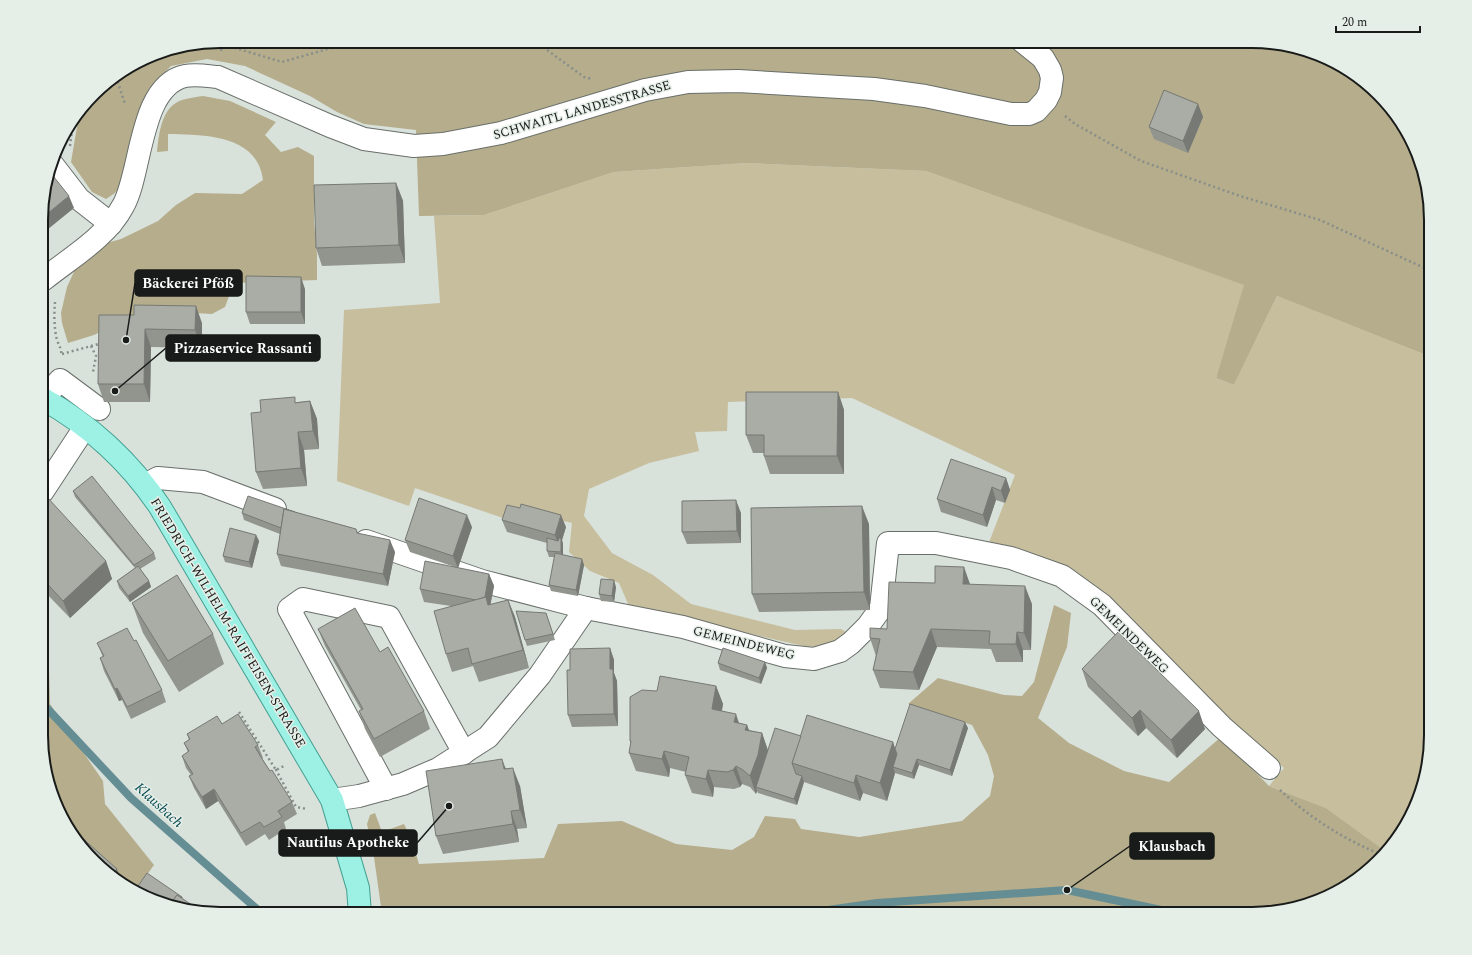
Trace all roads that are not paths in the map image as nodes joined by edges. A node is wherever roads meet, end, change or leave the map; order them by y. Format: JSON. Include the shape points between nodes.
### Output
{"nodes":[{"id":1,"x":1031,"y":48,"type":"edge"},
{"id":2,"x":56,"y":169,"type":"edge"},
{"id":3,"x":111,"y":224,"type":"junction"},
{"id":4,"x":49,"y":288,"type":"edge"},
{"id":5,"x":48,"y":393,"type":"edge"},
{"id":6,"x":48,"y":402,"type":"edge"},
{"id":7,"x":99,"y":409,"type":"dead end"},
{"id":8,"x":85,"y":427,"type":"junction"},
{"id":9,"x":48,"y":482,"type":"edge"},
{"id":10,"x":145,"y":485,"type":"junction"},
{"id":11,"x":292,"y":515,"type":"edge"},
{"id":12,"x":350,"y":535,"type":"edge"},
{"id":13,"x":586,"y":608,"type":"junction"},
{"id":14,"x":464,"y":753,"type":"junction"},
{"id":15,"x":1269,"y":768,"type":"road end"},
{"id":16,"x":386,"y":789,"type":"junction"},
{"id":17,"x":332,"y":800,"type":"junction"},
{"id":18,"x":359,"y":907,"type":"edge"}],
"edges":[{"from":1,"to":3,"type":"street","name":"SCHWAITL LANDESSTRASSE","via":[[1043,58],[1050,70],[1052,84],[1046,100],[1036,111],[1021,115],[874,89],[738,81],[688,82],[645,90],[482,138],[414,146],[364,139],[218,77],[183,76],[168,86],[151,110],[129,194]]},
{"from":2,"to":3,"type":"street","via":[[79,198]]},
{"from":3,"to":4,"type":"street"},
{"from":5,"to":7,"type":"street","via":[[60,380]]},
{"from":6,"to":8,"type":"main road","name":"FRIEDRICH-WILHELM-RAIFFEISEN-STRASSE"},
{"from":8,"to":9,"type":"street"},
{"from":8,"to":10,"type":"main road","name":"FRIEDRICH-WILHELM-RAIFFEISEN-STRASSE","via":[[112,450]]},
{"from":10,"to":11,"type":"street","via":[[158,478],[203,482]]},
{"from":10,"to":17,"type":"main road","name":"FRIEDRICH-WILHELM-RAIFFEISEN-STRASSE"},
{"from":12,"to":13,"type":"street","via":[[482,581]]},
{"from":13,"to":14,"type":"street","via":[[540,675],[488,737]]},
{"from":13,"to":15,"type":"street","name":"GEMEINDEWEG","via":[[683,627],[785,656],[814,659],[840,651],[851,643],[868,626],[880,608],[888,543],[936,543],[1011,558],[1062,576],[1102,605],[1222,727]]},
{"from":14,"to":16,"type":"street","via":[[438,769]]},
{"from":14,"to":16,"type":"street","via":[[389,617],[303,599],[289,609]]},
{"from":16,"to":17,"type":"street"},
{"from":17,"to":18,"type":"main road","name":"FRIEDRICH-WILHELM-RAIFFEISEN-STRASSE","via":[[358,888]]}]}
